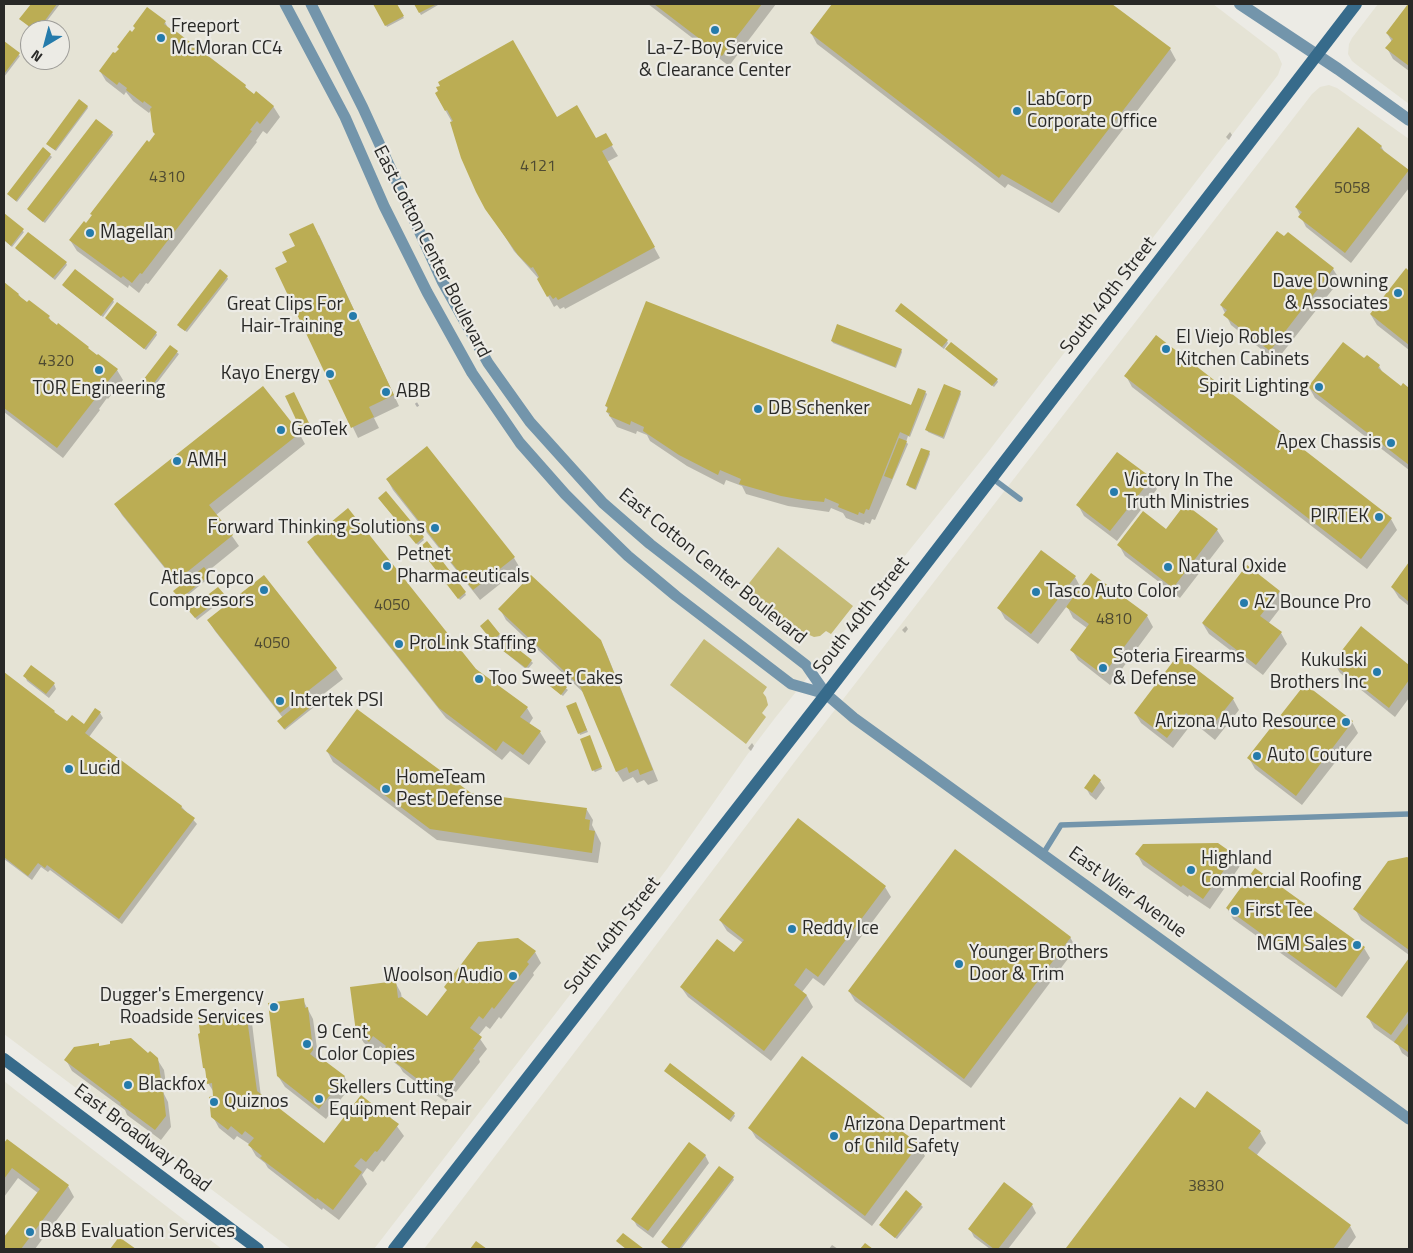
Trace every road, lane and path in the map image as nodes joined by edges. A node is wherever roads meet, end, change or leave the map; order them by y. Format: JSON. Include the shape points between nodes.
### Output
{"nodes":[{"id":1,"x":285,"y":4,"type":"edge"},
{"id":2,"x":311,"y":4,"type":"edge"},
{"id":3,"x":1240,"y":4,"type":"edge"},
{"id":4,"x":1356,"y":4,"type":"edge"},
{"id":5,"x":1317,"y":55,"type":"junction"},
{"id":6,"x":1409,"y":120,"type":"edge"},
{"id":7,"x":416,"y":403,"type":"dead end"},
{"id":8,"x":419,"y":408,"type":"dead end"},
{"id":9,"x":992,"y":478,"type":"junction"},
{"id":10,"x":1020,"y":499,"type":"dead end"},
{"id":11,"x":826,"y":694,"type":"junction"},
{"id":12,"x":1409,"y":814,"type":"edge"},
{"id":13,"x":1043,"y":854,"type":"junction"},
{"id":14,"x":4,"y":1059,"type":"edge"},
{"id":15,"x":1409,"y":1119,"type":"edge"},
{"id":16,"x":258,"y":1249,"type":"edge"},
{"id":17,"x":394,"y":1249,"type":"edge"}],
"edges":[{"from":1,"to":11,"type":"street","name":"East Cotton Center Boulevard","via":[[345,117],[427,292],[472,373],[520,443],[588,518],[676,596],[791,684]]},
{"from":2,"to":11,"type":"street","name":"East Cotton Center Boulevard","via":[[363,108],[442,281],[488,363],[530,422],[603,503],[650,544],[806,665]]},
{"from":3,"to":5,"type":"street"},
{"from":4,"to":5,"type":"main road","name":"South 40th Street"},
{"from":5,"to":6,"type":"street"},
{"from":5,"to":9,"type":"main road","name":"South 40th Street"},
{"from":7,"to":8,"type":"path"},
{"from":9,"to":10,"type":"lane"},
{"from":9,"to":11,"type":"main road","name":"South 40th Street"},
{"from":11,"to":13,"type":"street","name":"East Wier Avenue","via":[[854,718]]},
{"from":11,"to":17,"type":"main road","name":"South 40th Street"},
{"from":12,"to":13,"type":"lane","via":[[1061,825]]},
{"from":13,"to":15,"type":"street","name":"East Wier Avenue"},
{"from":14,"to":16,"type":"main road","name":"East Broadway Road"}]}
